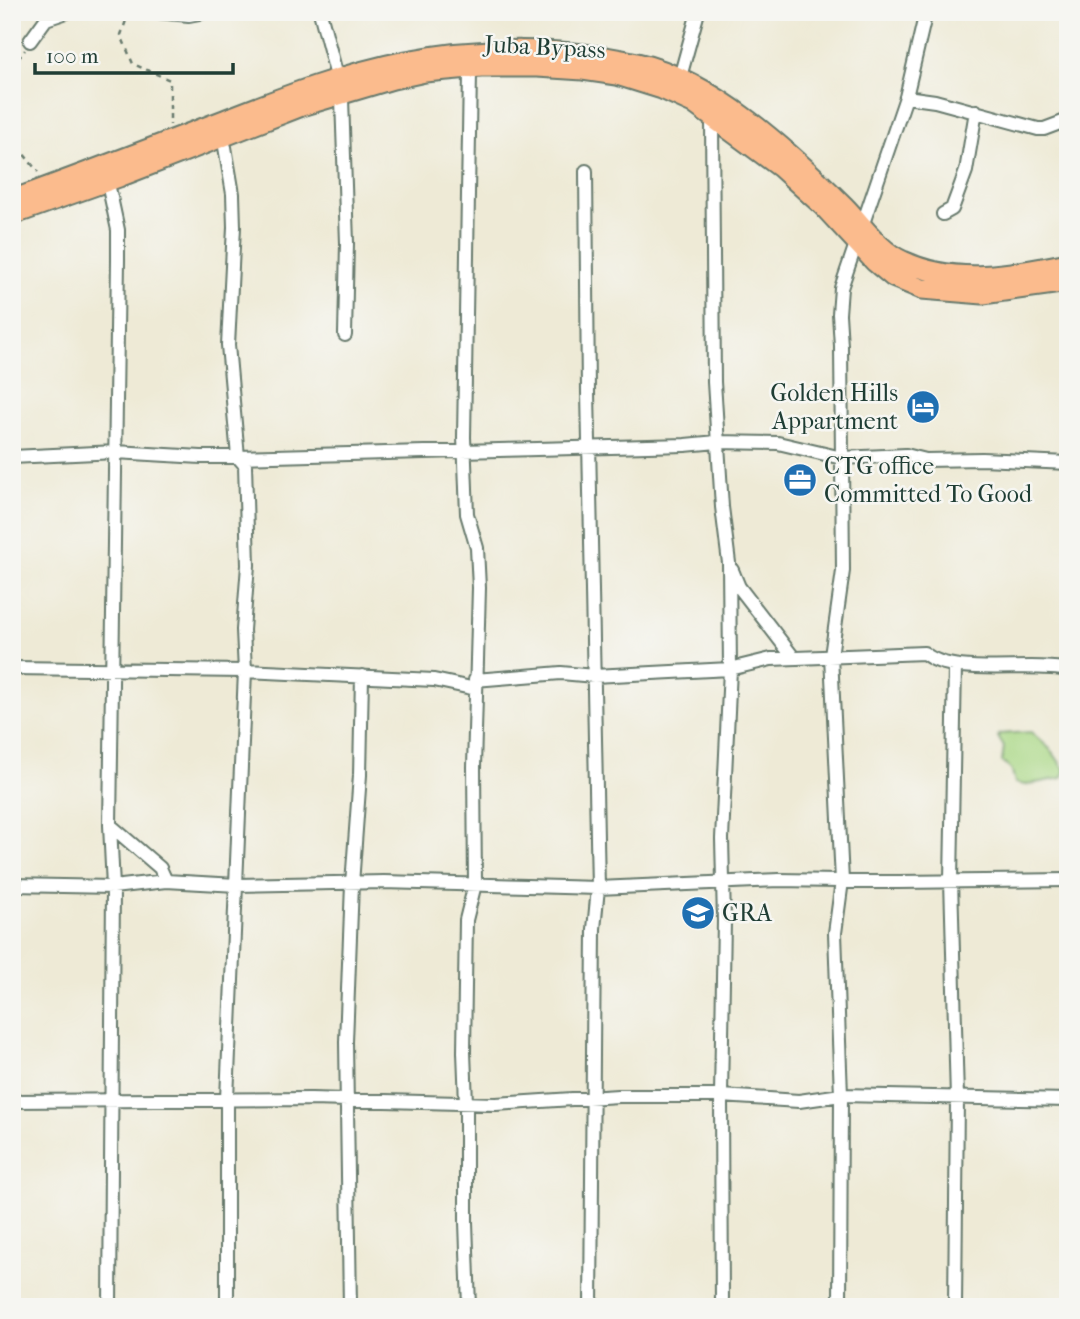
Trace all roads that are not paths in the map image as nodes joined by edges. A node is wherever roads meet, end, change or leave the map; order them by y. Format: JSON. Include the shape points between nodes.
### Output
{"nodes":[{"id":1,"x":66,"y":12,"type":"edge"},
{"id":2,"x":158,"y":12,"type":"edge"},
{"id":3,"x":205,"y":12,"type":"edge"},
{"id":4,"x":320,"y":12,"type":"edge"},
{"id":5,"x":698,"y":12,"type":"edge"},
{"id":6,"x":926,"y":12,"type":"edge"},
{"id":7,"x":30,"y":41,"type":"road end"},
{"id":8,"x":335,"y":69,"type":"dead end"},
{"id":9,"x":470,"y":73,"type":"dead end"},
{"id":10,"x":680,"y":77,"type":"junction"},
{"id":11,"x":906,"y":97,"type":"junction"},
{"id":12,"x":342,"y":99,"type":"dead end"},
{"id":13,"x":976,"y":111,"type":"junction"},
{"id":14,"x":712,"y":120,"type":"dead end"},
{"id":15,"x":1068,"y":120,"type":"edge"},
{"id":16,"x":225,"y":148,"type":"dead end"},
{"id":17,"x":586,"y":171,"type":"dead end"},
{"id":18,"x":109,"y":188,"type":"dead end"},
{"id":19,"x":12,"y":200,"type":"edge"},
{"id":20,"x":943,"y":214,"type":"dead end"},
{"id":21,"x":12,"y":215,"type":"edge"},
{"id":22,"x":857,"y":241,"type":"junction"},
{"id":23,"x":1068,"y":263,"type":"edge"},
{"id":24,"x":1068,"y":282,"type":"edge"},
{"id":25,"x":345,"y":335,"type":"dead end"},
{"id":26,"x":717,"y":442,"type":"junction"},
{"id":27,"x":589,"y":446,"type":"junction"},
{"id":28,"x":465,"y":450,"type":"junction"},
{"id":29,"x":116,"y":452,"type":"junction"},
{"id":30,"x":12,"y":457,"type":"edge"},
{"id":31,"x":238,"y":457,"type":"junction"},
{"id":32,"x":842,"y":458,"type":"junction"},
{"id":33,"x":1068,"y":463,"type":"edge"},
{"id":34,"x":729,"y":563,"type":"junction"},
{"id":35,"x":831,"y":656,"type":"junction"},
{"id":36,"x":793,"y":657,"type":"junction"},
{"id":37,"x":955,"y":666,"type":"junction"},
{"id":38,"x":12,"y":668,"type":"edge"},
{"id":39,"x":730,"y":669,"type":"junction"},
{"id":40,"x":111,"y":670,"type":"junction"},
{"id":41,"x":1068,"y":670,"type":"edge"},
{"id":42,"x":245,"y":671,"type":"junction"},
{"id":43,"x":362,"y":676,"type":"junction"},
{"id":44,"x":594,"y":676,"type":"junction"},
{"id":45,"x":475,"y":684,"type":"junction"},
{"id":46,"x":110,"y":825,"type":"junction"},
{"id":47,"x":951,"y":880,"type":"junction"},
{"id":48,"x":1068,"y":880,"type":"edge"},
{"id":49,"x":166,"y":881,"type":"junction"},
{"id":50,"x":723,"y":881,"type":"junction"},
{"id":51,"x":842,"y":881,"type":"junction"},
{"id":52,"x":352,"y":884,"type":"junction"},
{"id":53,"x":475,"y":884,"type":"junction"},
{"id":54,"x":12,"y":885,"type":"edge"},
{"id":55,"x":237,"y":886,"type":"junction"},
{"id":56,"x":113,"y":887,"type":"junction"},
{"id":57,"x":598,"y":888,"type":"junction"},
{"id":58,"x":841,"y":1095,"type":"junction"},
{"id":59,"x":721,"y":1096,"type":"junction"},
{"id":60,"x":593,"y":1097,"type":"junction"},
{"id":61,"x":957,"y":1098,"type":"junction"},
{"id":62,"x":227,"y":1099,"type":"junction"},
{"id":63,"x":349,"y":1100,"type":"junction"},
{"id":64,"x":1068,"y":1100,"type":"edge"},
{"id":65,"x":12,"y":1101,"type":"edge"},
{"id":66,"x":112,"y":1101,"type":"junction"},
{"id":67,"x":466,"y":1103,"type":"junction"},
{"id":68,"x":110,"y":1307,"type":"edge"},
{"id":69,"x":227,"y":1307,"type":"edge"},
{"id":70,"x":350,"y":1307,"type":"edge"},
{"id":71,"x":469,"y":1307,"type":"edge"},
{"id":72,"x":591,"y":1307,"type":"edge"},
{"id":73,"x":722,"y":1307,"type":"edge"},
{"id":74,"x":840,"y":1307,"type":"edge"},
{"id":75,"x":955,"y":1307,"type":"edge"}],
"edges":[{"from":1,"to":7,"type":"street","via":[[46,19]]},
{"from":2,"to":3,"type":"street"},
{"from":4,"to":8,"type":"street"},
{"from":5,"to":10,"type":"street"},
{"from":6,"to":11,"type":"street"},
{"from":9,"to":28,"type":"street"},
{"from":10,"to":19,"type":"main road","name":"Juba Bypass","via":[[638,63],[582,54],[512,51],[404,61],[291,94]]},
{"from":10,"to":23,"type":"main road","name":"Juba Bypass","via":[[788,151],[900,260],[962,276],[995,276]]},
{"from":11,"to":13,"type":"street"},
{"from":11,"to":22,"type":"street"},
{"from":12,"to":25,"type":"street"},
{"from":13,"to":15,"type":"street","via":[[1041,129]]},
{"from":13,"to":20,"type":"street","via":[[966,171],[952,209]]},
{"from":14,"to":26,"type":"street"},
{"from":16,"to":31,"type":"street","via":[[234,216],[229,345]]},
{"from":17,"to":27,"type":"street"},
{"from":18,"to":29,"type":"street","via":[[118,230]]},
{"from":21,"to":22,"type":"main road","name":"Juba Bypass","via":[[302,106],[393,79],[470,68],[537,67],[617,75],[693,103],[780,167]]},
{"from":22,"to":24,"type":"main road","name":"Juba Bypass","via":[[894,277],[922,289],[983,294]]},
{"from":22,"to":32,"type":"street","via":[[841,288],[839,314]]},
{"from":26,"to":27,"type":"street"},
{"from":26,"to":32,"type":"street","via":[[778,443]]},
{"from":26,"to":34,"type":"street"},
{"from":27,"to":28,"type":"street"},
{"from":27,"to":44,"type":"street"},
{"from":28,"to":31,"type":"street"},
{"from":28,"to":45,"type":"street","via":[[467,514],[477,548],[479,588]]},
{"from":29,"to":30,"type":"street"},
{"from":29,"to":31,"type":"street"},
{"from":29,"to":40,"type":"street"},
{"from":31,"to":42,"type":"street","via":[[245,465],[246,484]]},
{"from":32,"to":33,"type":"street","via":[[906,455],[926,460]]},
{"from":32,"to":35,"type":"street","via":[[843,571]]},
{"from":34,"to":36,"type":"street","via":[[739,587]]},
{"from":34,"to":39,"type":"street"},
{"from":35,"to":36,"type":"street"},
{"from":35,"to":37,"type":"street","via":[[924,653]]},
{"from":35,"to":51,"type":"street"},
{"from":36,"to":39,"type":"street"},
{"from":37,"to":41,"type":"street"},
{"from":37,"to":47,"type":"street"},
{"from":38,"to":40,"type":"street"},
{"from":39,"to":44,"type":"street"},
{"from":39,"to":50,"type":"street"},
{"from":40,"to":42,"type":"street"},
{"from":40,"to":46,"type":"street"},
{"from":42,"to":43,"type":"street"},
{"from":42,"to":55,"type":"street"},
{"from":43,"to":45,"type":"street"},
{"from":43,"to":52,"type":"street"},
{"from":44,"to":45,"type":"street","via":[[561,673]]},
{"from":44,"to":57,"type":"street"},
{"from":45,"to":53,"type":"street"},
{"from":46,"to":49,"type":"street","via":[[160,868]]},
{"from":46,"to":56,"type":"street"},
{"from":47,"to":48,"type":"street"},
{"from":47,"to":51,"type":"street"},
{"from":47,"to":61,"type":"street"},
{"from":49,"to":55,"type":"street"},
{"from":49,"to":56,"type":"street"},
{"from":50,"to":51,"type":"street"},
{"from":50,"to":57,"type":"street"},
{"from":50,"to":59,"type":"street"},
{"from":51,"to":58,"type":"street","via":[[835,933]]},
{"from":52,"to":53,"type":"street"},
{"from":52,"to":55,"type":"street"},
{"from":52,"to":63,"type":"street","via":[[346,1042]]},
{"from":53,"to":57,"type":"street"},
{"from":53,"to":67,"type":"street","via":[[466,920]]},
{"from":54,"to":56,"type":"street"},
{"from":55,"to":62,"type":"street"},
{"from":56,"to":66,"type":"street"},
{"from":57,"to":60,"type":"street"},
{"from":58,"to":59,"type":"street","via":[[799,1101]]},
{"from":58,"to":61,"type":"street"},
{"from":58,"to":74,"type":"street"},
{"from":59,"to":60,"type":"street"},
{"from":59,"to":73,"type":"street"},
{"from":60,"to":67,"type":"street"},
{"from":60,"to":72,"type":"street"},
{"from":61,"to":64,"type":"street"},
{"from":61,"to":75,"type":"street"},
{"from":62,"to":63,"type":"street"},
{"from":62,"to":66,"type":"street"},
{"from":62,"to":69,"type":"street"},
{"from":63,"to":67,"type":"street"},
{"from":63,"to":70,"type":"street"},
{"from":65,"to":66,"type":"street"},
{"from":66,"to":68,"type":"street"},
{"from":67,"to":71,"type":"street"}]}
